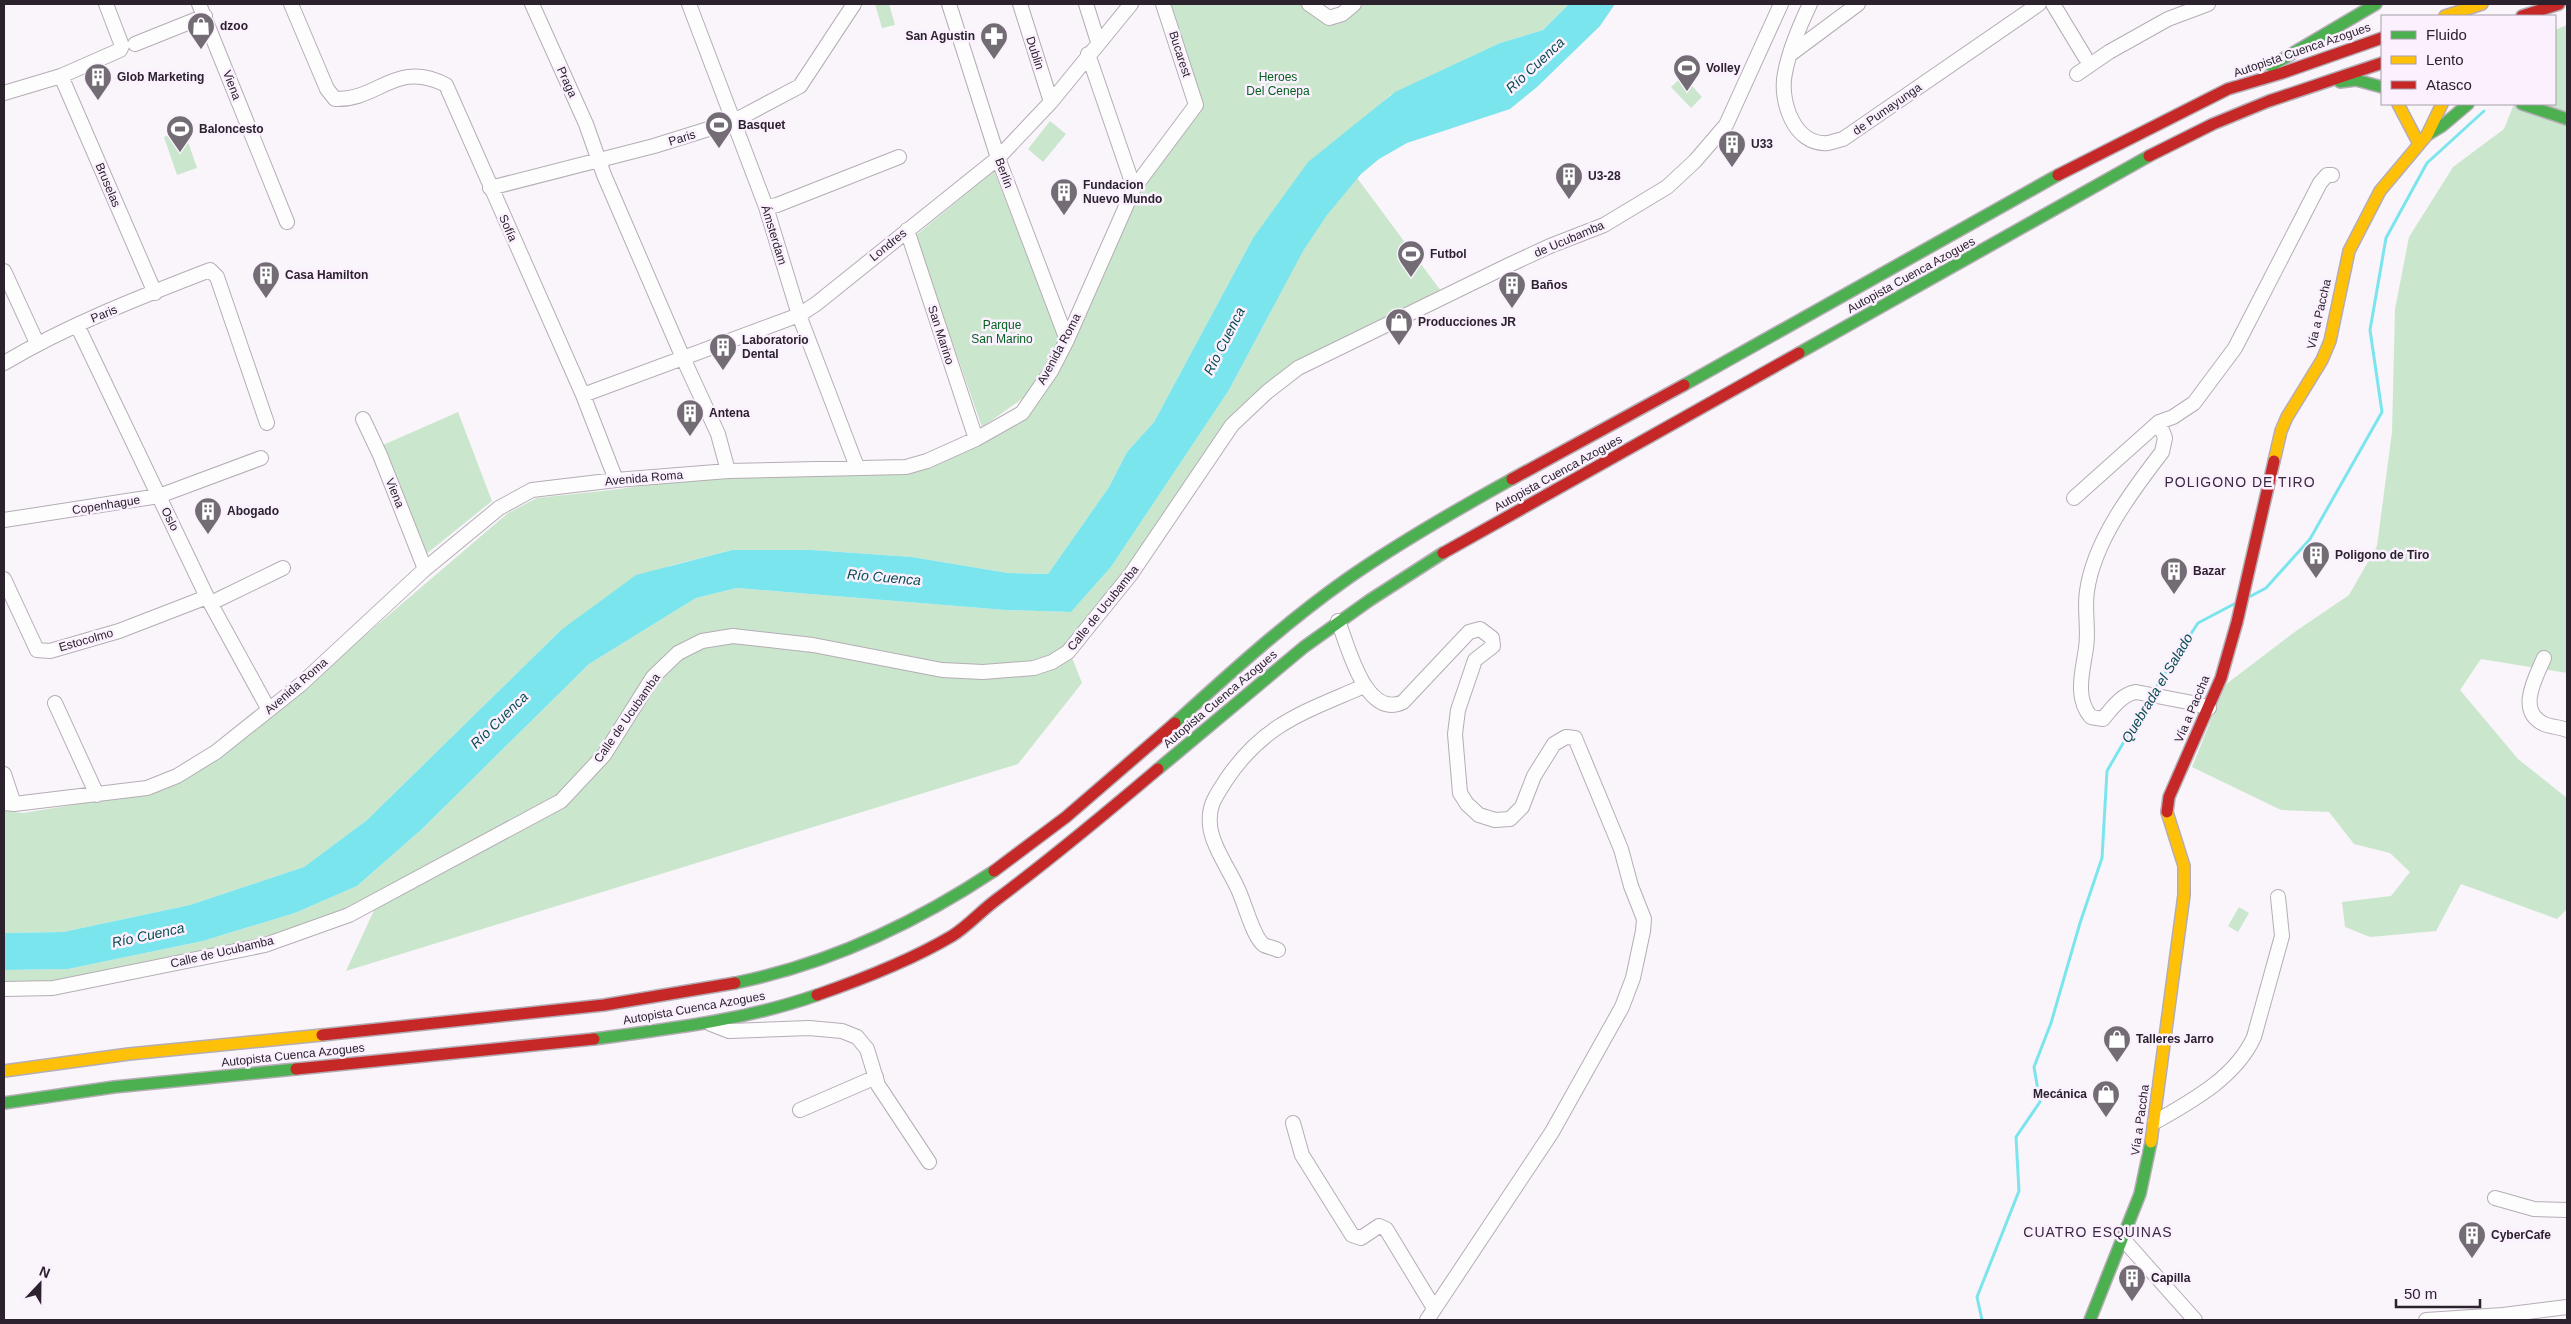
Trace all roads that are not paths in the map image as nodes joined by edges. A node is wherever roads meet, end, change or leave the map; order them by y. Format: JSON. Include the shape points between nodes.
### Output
{"nodes":[{"id":1,"x":106,"y":4,"type":"edge"},
{"id":2,"x":291,"y":4,"type":"edge"},
{"id":3,"x":532,"y":4,"type":"edge"},
{"id":4,"x":689,"y":4,"type":"edge"},
{"id":5,"x":854,"y":4,"type":"edge"},
{"id":6,"x":949,"y":4,"type":"edge"},
{"id":7,"x":1020,"y":4,"type":"edge"},
{"id":8,"x":1086,"y":4,"type":"edge"},
{"id":9,"x":1131,"y":4,"type":"edge"},
{"id":10,"x":1164,"y":4,"type":"edge"},
{"id":11,"x":1309,"y":4,"type":"edge"},
{"id":12,"x":1354,"y":4,"type":"edge"},
{"id":13,"x":1781,"y":4,"type":"edge"},
{"id":14,"x":1810,"y":4,"type":"edge"},
{"id":15,"x":1858,"y":4,"type":"edge"},
{"id":16,"x":2039,"y":4,"type":"edge"},
{"id":17,"x":2053,"y":4,"type":"edge"},
{"id":18,"x":2208,"y":4,"type":"edge"},
{"id":19,"x":2376,"y":4,"type":"edge"},
{"id":20,"x":2482,"y":4,"type":"edge"},
{"id":21,"x":2558,"y":4,"type":"edge"},
{"id":22,"x":202,"y":10,"type":"edge"},
{"id":23,"x":2448,"y":15,"type":"edge"},
{"id":24,"x":2525,"y":15,"type":"edge"},
{"id":25,"x":2381,"y":38,"type":"edge"},
{"id":26,"x":1098,"y":42,"type":"junction"},
{"id":27,"x":135,"y":44,"type":"dead end"},
{"id":28,"x":1792,"y":53,"type":"junction"},
{"id":29,"x":1088,"y":54,"type":"junction"},
{"id":30,"x":2084,"y":57,"type":"dead end"},
{"id":31,"x":2381,"y":63,"type":"edge"},
{"id":32,"x":2077,"y":74,"type":"dead end"},
{"id":33,"x":61,"y":76,"type":"junction"},
{"id":34,"x":2244,"y":82,"type":"junction"},
{"id":35,"x":2381,"y":87,"type":"edge"},
{"id":36,"x":2304,"y":89,"type":"junction"},
{"id":37,"x":4,"y":93,"type":"edge"},
{"id":38,"x":1051,"y":102,"type":"junction"},
{"id":39,"x":1196,"y":105,"type":"joint"},
{"id":40,"x":2399,"y":105,"type":"edge"},
{"id":41,"x":2442,"y":105,"type":"edge"},
{"id":42,"x":2467,"y":105,"type":"edge"},
{"id":43,"x":2525,"y":105,"type":"edge"},
{"id":44,"x":2567,"y":119,"type":"edge"},
{"id":45,"x":734,"y":121,"type":"junction"},
{"id":46,"x":2427,"y":135,"type":"junction"},
{"id":47,"x":2419,"y":144,"type":"junction"},
{"id":48,"x":898,"y":157,"type":"dead end"},
{"id":49,"x":998,"y":158,"type":"junction"},
{"id":50,"x":599,"y":161,"type":"junction"},
{"id":51,"x":2332,"y":175,"type":"dead end"},
{"id":52,"x":490,"y":188,"type":"junction"},
{"id":53,"x":1134,"y":188,"type":"junction"},
{"id":54,"x":766,"y":207,"type":"junction"},
{"id":55,"x":287,"y":222,"type":"dead end"},
{"id":56,"x":907,"y":230,"type":"junction"},
{"id":57,"x":4,"y":271,"type":"edge"},
{"id":58,"x":155,"y":293,"type":"junction"},
{"id":59,"x":799,"y":315,"type":"junction"},
{"id":60,"x":77,"y":325,"type":"junction"},
{"id":61,"x":1066,"y":340,"type":"junction"},
{"id":62,"x":37,"y":343,"type":"junction"},
{"id":63,"x":682,"y":358,"type":"junction"},
{"id":64,"x":4,"y":363,"type":"edge"},
{"id":65,"x":1298,"y":368,"type":"joint"},
{"id":66,"x":583,"y":395,"type":"junction"},
{"id":67,"x":363,"y":419,"type":"dead end"},
{"id":68,"x":2159,"y":422,"type":"junction"},
{"id":69,"x":267,"y":423,"type":"dead end"},
{"id":70,"x":976,"y":439,"type":"junction"},
{"id":71,"x":261,"y":458,"type":"dead end"},
{"id":72,"x":857,"y":468,"type":"junction"},
{"id":73,"x":728,"y":471,"type":"junction"},
{"id":74,"x":616,"y":480,"type":"junction"},
{"id":75,"x":159,"y":496,"type":"junction"},
{"id":76,"x":2074,"y":498,"type":"dead end"},
{"id":77,"x":4,"y":520,"type":"edge"},
{"id":78,"x":283,"y":568,"type":"dead end"},
{"id":79,"x":425,"y":569,"type":"junction"},
{"id":80,"x":4,"y":579,"type":"edge"},
{"id":81,"x":209,"y":600,"type":"junction"},
{"id":82,"x":1338,"y":622,"type":"junction"},
{"id":83,"x":2544,"y":658,"type":"dead end"},
{"id":84,"x":1364,"y":686,"type":"junction"},
{"id":85,"x":55,"y":703,"type":"dead end"},
{"id":86,"x":2209,"y":708,"type":"junction"},
{"id":87,"x":269,"y":710,"type":"junction"},
{"id":88,"x":2567,"y":730,"type":"edge"},
{"id":89,"x":4,"y":774,"type":"edge"},
{"id":90,"x":97,"y":795,"type":"junction"},
{"id":91,"x":9,"y":804,"type":"edge"},
{"id":92,"x":2278,"y":897,"type":"dead end"},
{"id":93,"x":1278,"y":950,"type":"dead end"},
{"id":94,"x":4,"y":989,"type":"edge"},
{"id":95,"x":705,"y":1022,"type":"junction"},
{"id":96,"x":4,"y":1071,"type":"edge"},
{"id":97,"x":876,"y":1077,"type":"junction"},
{"id":98,"x":4,"y":1103,"type":"edge"},
{"id":99,"x":800,"y":1110,"type":"dead end"},
{"id":100,"x":2155,"y":1122,"type":"junction"},
{"id":101,"x":1294,"y":1123,"type":"dead end"},
{"id":102,"x":929,"y":1162,"type":"dead end"},
{"id":103,"x":2495,"y":1198,"type":"dead end"},
{"id":104,"x":2567,"y":1210,"type":"edge"},
{"id":105,"x":2123,"y":1239,"type":"junction"},
{"id":106,"x":2567,"y":1307,"type":"edge"},
{"id":107,"x":1434,"y":1308,"type":"junction"},
{"id":108,"x":1427,"y":1320,"type":"edge"},
{"id":109,"x":2090,"y":1320,"type":"edge"},
{"id":110,"x":2195,"y":1320,"type":"edge"},
{"id":111,"x":2426,"y":1320,"type":"edge"}],
"edges":[{"from":1,"to":33,"type":"street","via":[[122,46],[116,53]]},
{"from":2,"to":52,"type":"street","name":"Sofía","via":[[327,89],[335,99],[346,99],[414,75],[446,85]]},
{"from":3,"to":50,"type":"street","name":"Praga","via":[[586,124]]},
{"from":4,"to":45,"type":"street","name":"Ámsterdam"},
{"from":5,"to":45,"type":"street","name":"Paris","via":[[800,86]]},
{"from":6,"to":49,"type":"street","name":"Berlín"},
{"from":7,"to":38,"type":"street","name":"Dublin"},
{"from":8,"to":26,"type":"street"},
{"from":9,"to":26,"type":"street","name":"Londres"},
{"from":10,"to":39,"type":"street","name":"Bucarest"},
{"from":11,"to":12,"type":"street","via":[[1329,18],[1342,14]]},
{"from":13,"to":65,"type":"street","name":"de Ucubamba","via":[[1726,125],[1696,161],[1667,187],[1604,225],[1509,265]]},
{"from":14,"to":28,"type":"street","name":"de Pumayunga"},
{"from":15,"to":28,"type":"street"},
{"from":16,"to":28,"type":"street","name":"de Pumayunga","via":[[1843,139],[1827,143],[1813,140],[1796,129],[1788,112],[1784,74]]},
{"from":17,"to":30,"type":"street"},
{"from":18,"to":32,"type":"street","via":[[2168,19],[2108,52]]},
{"from":19,"to":34,"type":"main road"},
{"from":20,"to":23,"type":"main road"},
{"from":21,"to":24,"type":"main road"},
{"from":22,"to":27,"type":"street"},
{"from":22,"to":55,"type":"street","name":"Viena"},
{"from":25,"to":34,"type":"main road","name":"Autopista Cuenca Azogues","via":[[2282,73]]},
{"from":26,"to":29,"type":"street","name":"Londres"},
{"from":29,"to":38,"type":"street","name":"Londres"},
{"from":29,"to":53,"type":"street"},
{"from":31,"to":36,"type":"main road","name":"Autopista Cuenca Azogues"},
{"from":33,"to":37,"type":"street"},
{"from":33,"to":58,"type":"street","name":"Bruselas"},
{"from":34,"to":96,"type":"main road","name":"Autopista Cuenca Azogues","via":[[2083,162],[1649,405],[1515,476],[1404,542],[1278,631],[1118,772],[1024,849],[955,896],[887,933],[774,976],[668,997]]},
{"from":35,"to":36,"type":"main road","via":[[2356,80]]},
{"from":36,"to":82,"type":"main road","name":"Autopista Cuenca Azogues","via":[[2213,124],[2127,168],[1476,534]]},
{"from":38,"to":49,"type":"street","name":"Londres"},
{"from":39,"to":53,"type":"street","name":"Avenida Roma"},
{"from":40,"to":47,"type":"main road"},
{"from":41,"to":46,"type":"main road","name":"Vía a Paccha"},
{"from":42,"to":46,"type":"main road","name":"Vía a Paccha"},
{"from":43,"to":44,"type":"main road"},
{"from":45,"to":50,"type":"street","name":"Paris"},
{"from":45,"to":54,"type":"street","name":"Ámsterdam"},
{"from":46,"to":47,"type":"main road","name":"Vía a Paccha"},
{"from":47,"to":86,"type":"main road","name":"Vía a Paccha","via":[[2380,191],[2348,251],[2325,354],[2281,431],[2242,600],[2221,678]]},
{"from":48,"to":54,"type":"street"},
{"from":49,"to":56,"type":"street","name":"Londres"},
{"from":49,"to":61,"type":"street","name":"Berlín"},
{"from":50,"to":52,"type":"street","name":"Paris"},
{"from":50,"to":63,"type":"street","name":"Praga"},
{"from":51,"to":68,"type":"street","via":[[2320,184],[2235,348],[2194,403],[2174,417]]},
{"from":52,"to":66,"type":"street","name":"Sofía"},
{"from":53,"to":61,"type":"street","name":"Avenida Roma"},
{"from":54,"to":59,"type":"street","name":"Ámsterdam"},
{"from":56,"to":59,"type":"street","name":"Londres"},
{"from":56,"to":70,"type":"street","name":"San Marino"},
{"from":57,"to":62,"type":"street"},
{"from":58,"to":60,"type":"street","name":"Paris"},
{"from":58,"to":69,"type":"street","name":"Paris","via":[[207,271],[217,277]]},
{"from":59,"to":63,"type":"street","name":"Londres"},
{"from":59,"to":72,"type":"street","name":"Ámsterdam"},
{"from":60,"to":62,"type":"street","name":"Paris"},
{"from":60,"to":75,"type":"street","name":"Oslo"},
{"from":61,"to":70,"type":"street","name":"Avenida Roma","via":[[1051,371],[1022,413]]},
{"from":62,"to":64,"type":"street","name":"Paris"},
{"from":63,"to":66,"type":"street","name":"Londres"},
{"from":63,"to":73,"type":"street","name":"Praga","via":[[718,434]]},
{"from":65,"to":94,"type":"street","name":"Calle de Ucubamba","via":[[1232,425],[1132,574],[1068,652],[1052,662],[1034,668],[983,672],[942,670],[813,645],[734,636],[702,641],[678,653],[653,677],[604,755],[561,801],[349,915],[265,944],[53,988]]},
{"from":66,"to":74,"type":"street","name":"Sofía"},
{"from":67,"to":79,"type":"street","name":"Viena"},
{"from":68,"to":76,"type":"street"},
{"from":68,"to":86,"type":"street","via":[[2165,438],[2162,452],[2108,529],[2096,557],[2087,591],[2089,630],[2081,690],[2087,712],[2095,719],[2104,719],[2115,704],[2130,693]]},
{"from":70,"to":72,"type":"street","name":"Avenida Roma","via":[[906,467]]},
{"from":71,"to":75,"type":"street","name":"Copenhague"},
{"from":72,"to":73,"type":"street","name":"Avenida Roma"},
{"from":73,"to":74,"type":"street","name":"Avenida Roma"},
{"from":74,"to":79,"type":"street","name":"Avenida Roma","via":[[532,490],[499,508]]},
{"from":75,"to":77,"type":"street","name":"Copenhague"},
{"from":75,"to":81,"type":"street","name":"Oslo"},
{"from":78,"to":81,"type":"street"},
{"from":79,"to":87,"type":"street","name":"Avenida Roma"},
{"from":80,"to":81,"type":"street","name":"Estocolmo","via":[[37,650],[50,651],[119,631]]},
{"from":81,"to":87,"type":"street","name":"Oslo"},
{"from":82,"to":84,"type":"street","via":[[1354,669]]},
{"from":82,"to":95,"type":"main road","name":"Autopista Cuenca Azogues","via":[[1249,691],[1068,846],[992,902],[970,925],[858,981],[770,1009]]},
{"from":83,"to":88,"type":"street","via":[[2528,698],[2531,712],[2543,723]]},
{"from":84,"to":93,"type":"street","via":[[1292,717],[1256,742],[1212,799],[1210,828],[1244,900],[1254,931],[1262,944]]},
{"from":84,"to":107,"type":"street","via":[[1375,698],[1398,705],[1469,632],[1480,629],[1492,638],[1493,646],[1474,660],[1458,710],[1455,734],[1460,793],[1478,815],[1495,820],[1510,818],[1522,807],[1534,776],[1554,744],[1566,737],[1575,738],[1621,848],[1644,919],[1633,978],[1622,1007],[1552,1132]]},
{"from":85,"to":90,"type":"street"},
{"from":86,"to":100,"type":"main road","name":"Vía a Paccha","via":[[2169,797],[2167,816],[2184,866],[2184,895]]},
{"from":87,"to":90,"type":"street","name":"Avenida Roma","via":[[216,752],[177,776],[147,788]]},
{"from":89,"to":91,"type":"street"},
{"from":90,"to":91,"type":"street","name":"Avenida Roma"},
{"from":92,"to":100,"type":"street","via":[[2282,936],[2260,1018],[2247,1052],[2199,1096]]},
{"from":95,"to":97,"type":"street","via":[[729,1031],[809,1028],[842,1031],[857,1037],[867,1050]]},
{"from":95,"to":98,"type":"main road","name":"Autopista Cuenca Azogues","via":[[548,1043],[116,1087]]},
{"from":97,"to":99,"type":"street"},
{"from":97,"to":102,"type":"street","via":[[878,1085]]},
{"from":100,"to":105,"type":"main road","name":"Vía a Paccha","via":[[2145,1177]]},
{"from":101,"to":107,"type":"street","via":[[1302,1155],[1352,1235],[1361,1238],[1379,1226],[1386,1229]]},
{"from":103,"to":104,"type":"street","via":[[2534,1209]]},
{"from":105,"to":109,"type":"main road","name":"Vía a Paccha"},
{"from":105,"to":110,"type":"street"},
{"from":106,"to":111,"type":"street"},
{"from":107,"to":108,"type":"street"}]}
